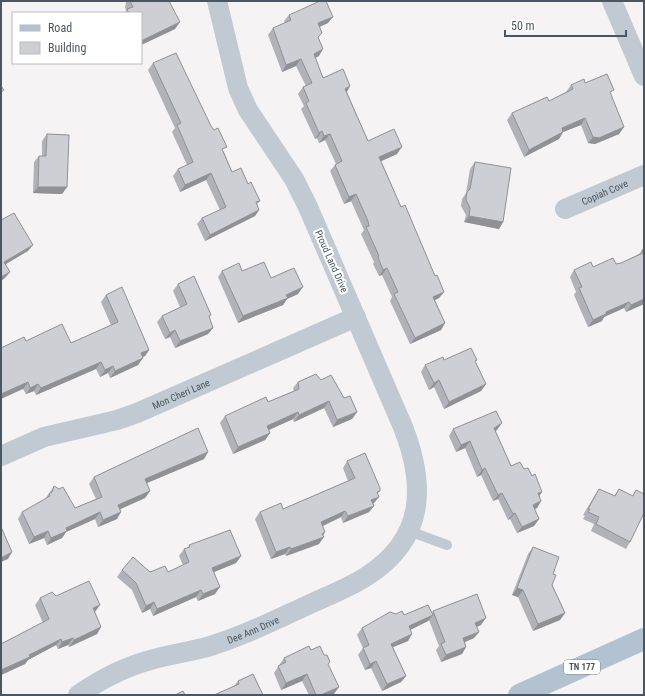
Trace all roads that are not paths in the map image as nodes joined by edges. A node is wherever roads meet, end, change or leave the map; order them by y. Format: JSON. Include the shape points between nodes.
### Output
{"nodes":[{"id":1,"x":217,"y":1,"type":"edge"},
{"id":2,"x":612,"y":1,"type":"edge"},
{"id":3,"x":644,"y":76,"type":"edge"},
{"id":4,"x":644,"y":175,"type":"edge"},
{"id":5,"x":565,"y":209,"type":"dead end"},
{"id":6,"x":356,"y":316,"type":"junction"},
{"id":7,"x":1,"y":456,"type":"edge"},
{"id":8,"x":409,"y":531,"type":"junction"},
{"id":9,"x":447,"y":545,"type":"dead end"},
{"id":10,"x":644,"y":639,"type":"edge"},
{"id":11,"x":78,"y":695,"type":"edge"},
{"id":12,"x":520,"y":695,"type":"edge"}],
"edges":[{"from":1,"to":6,"type":"street","name":"Proud Land Drive","via":[[238,88],[256,123],[294,179]]},
{"from":2,"to":3,"type":"street"},
{"from":4,"to":5,"type":"street","name":"Copiah Cove"},
{"from":6,"to":7,"type":"street","name":"Mon Cheri Lane","via":[[137,413],[44,437]]},
{"from":6,"to":8,"type":"street","name":"Proud Land Drive","via":[[412,451],[417,474],[417,495]]},
{"from":8,"to":9,"type":"lane"},
{"from":8,"to":11,"type":"street","name":"Dee Ann Drive","via":[[392,557],[380,568],[352,585],[208,646],[136,664],[97,682]]},
{"from":10,"to":12,"type":"main road","number":"TN 177"}]}
